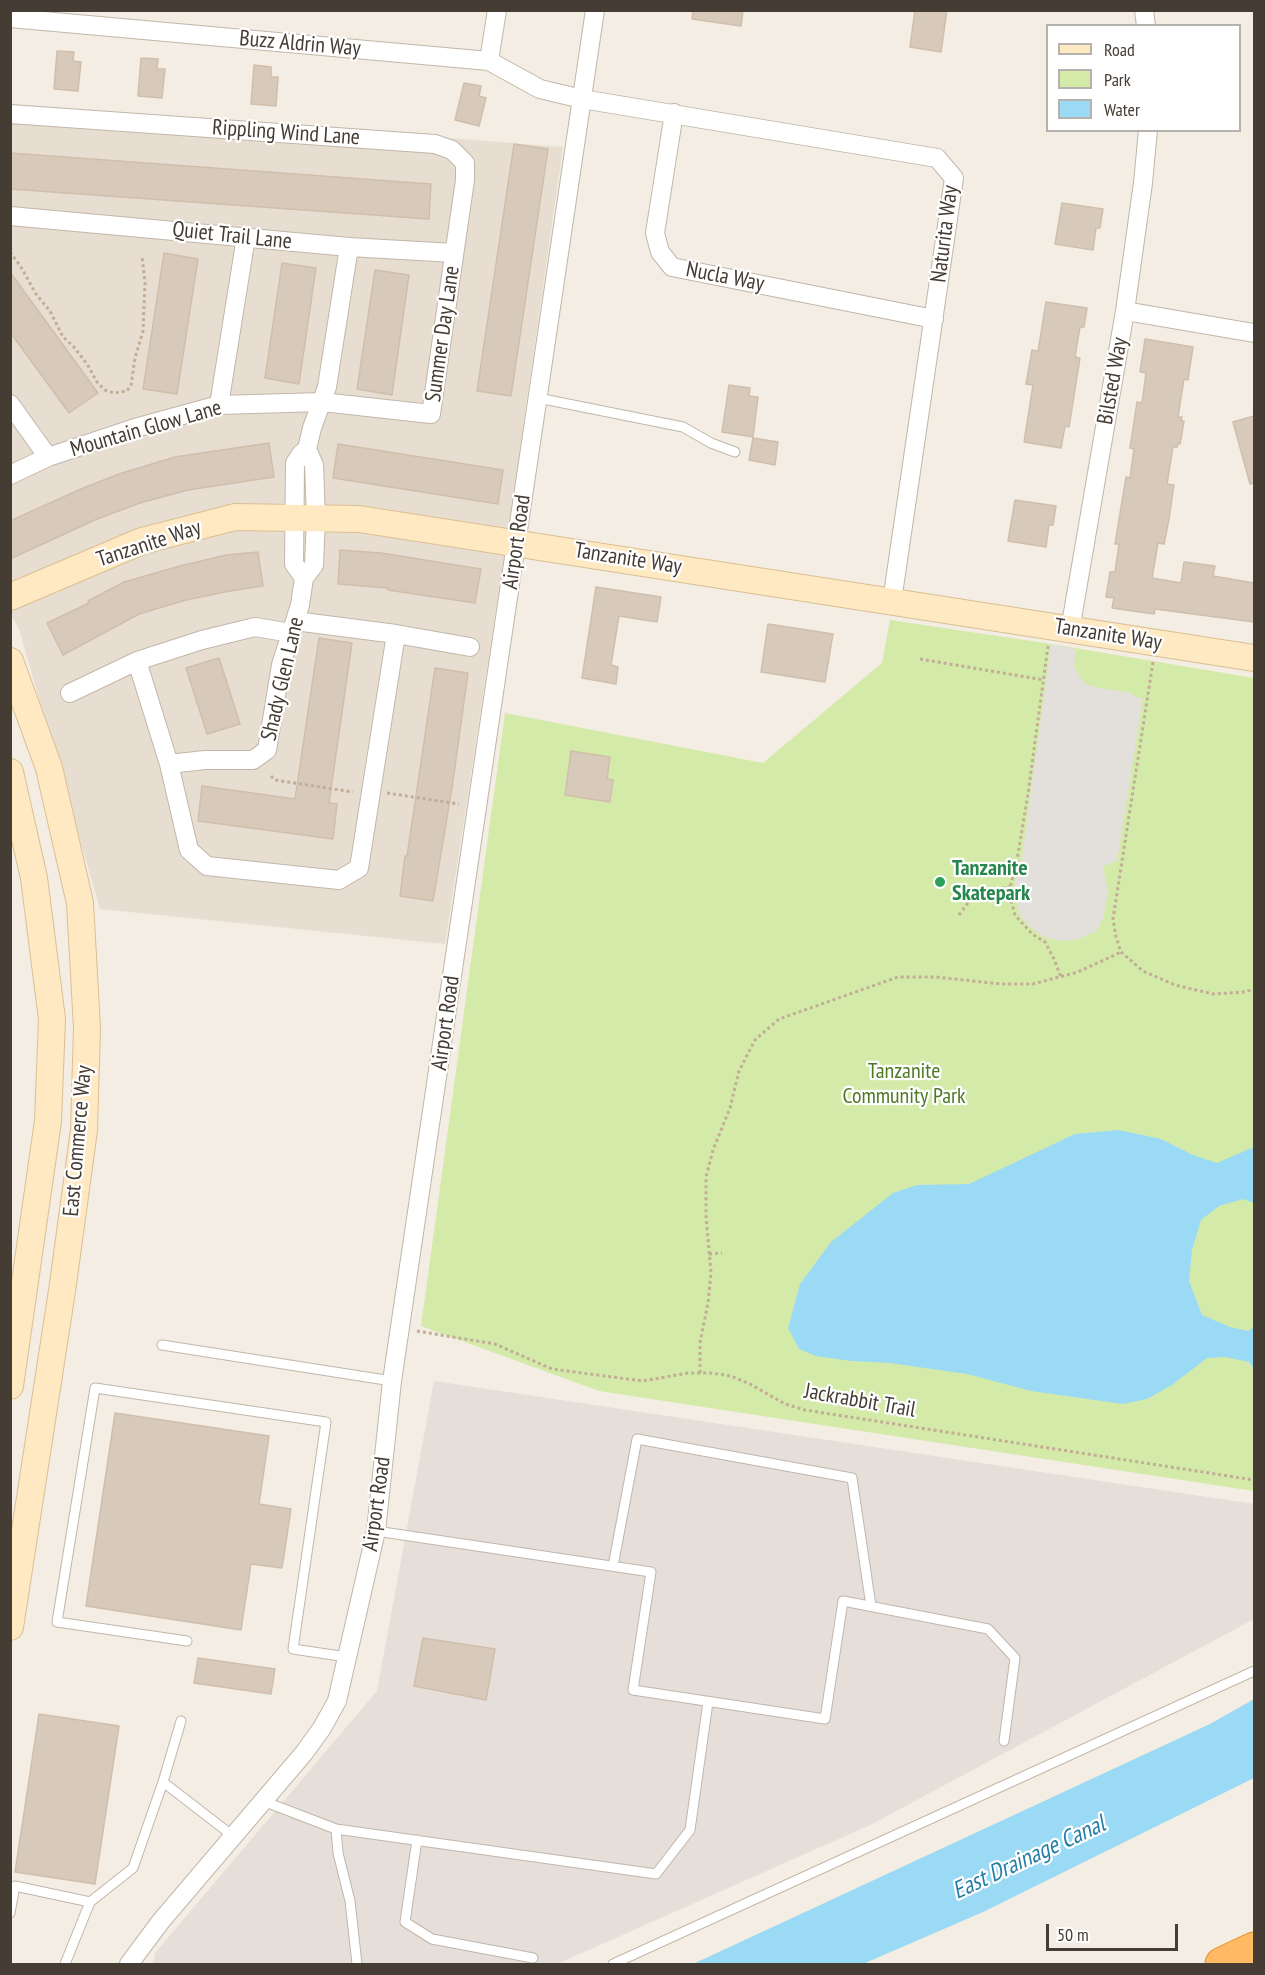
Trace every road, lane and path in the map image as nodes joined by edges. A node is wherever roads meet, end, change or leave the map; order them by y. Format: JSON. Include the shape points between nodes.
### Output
{"nodes":[{"id":1,"x":497,"y":10,"type":"edge"},
{"id":2,"x":595,"y":10,"type":"edge"},
{"id":3,"x":10,"y":18,"type":"edge"},
{"id":4,"x":127,"y":20,"type":"edge"},
{"id":5,"x":489,"y":61,"type":"junction"},
{"id":6,"x":582,"y":99,"type":"junction"},
{"id":7,"x":674,"y":113,"type":"junction"},
{"id":8,"x":10,"y":114,"type":"edge"},
{"id":9,"x":1148,"y":132,"type":"edge"},
{"id":10,"x":10,"y":216,"type":"edge"},
{"id":11,"x":246,"y":237,"type":"junction"},
{"id":12,"x":349,"y":247,"type":"junction"},
{"id":13,"x":10,"y":252,"type":"edge"},
{"id":14,"x":454,"y":253,"type":"junction"},
{"id":15,"x":142,"y":256,"type":"dead end"},
{"id":16,"x":1125,"y":311,"type":"junction"},
{"id":17,"x":934,"y":319,"type":"junction"},
{"id":18,"x":1254,"y":333,"type":"edge"},
{"id":19,"x":538,"y":398,"type":"junction"},
{"id":20,"x":322,"y":402,"type":"junction"},
{"id":21,"x":10,"y":404,"type":"edge"},
{"id":22,"x":219,"y":405,"type":"junction"},
{"id":23,"x":735,"y":452,"type":"dead end"},
{"id":24,"x":48,"y":457,"type":"junction"},
{"id":25,"x":10,"y":475,"type":"edge"},
{"id":26,"x":305,"y":517,"type":"junction"},
{"id":27,"x":517,"y":542,"type":"junction"},
{"id":28,"x":10,"y":597,"type":"edge"},
{"id":29,"x":892,"y":601,"type":"junction"},
{"id":30,"x":293,"y":627,"type":"junction"},
{"id":31,"x":396,"y":634,"type":"junction"},
{"id":32,"x":1059,"y":636,"type":"junction"},
{"id":33,"x":1157,"y":643,"type":"junction"},
{"id":34,"x":470,"y":647,"type":"dead end"},
{"id":35,"x":1254,"y":658,"type":"edge"},
{"id":36,"x":920,"y":659,"type":"dead end"},
{"id":37,"x":10,"y":661,"type":"edge"},
{"id":38,"x":137,"y":661,"type":"junction"},
{"id":39,"x":1044,"y":680,"type":"junction"},
{"id":40,"x":70,"y":693,"type":"dead end"},
{"id":41,"x":169,"y":764,"type":"junction"},
{"id":42,"x":10,"y":772,"type":"edge"},
{"id":43,"x":271,"y":776,"type":"dead end"},
{"id":44,"x":382,"y":792,"type":"dead end"},
{"id":45,"x":363,"y":793,"type":"dead end"},
{"id":46,"x":459,"y":804,"type":"dead end"},
{"id":47,"x":1010,"y":887,"type":"junction"},
{"id":48,"x":959,"y":915,"type":"dead end"},
{"id":49,"x":1121,"y":952,"type":"junction"},
{"id":50,"x":1061,"y":977,"type":"junction"},
{"id":51,"x":1254,"y":989,"type":"edge"},
{"id":52,"x":722,"y":1253,"type":"dead end"},
{"id":53,"x":709,"y":1254,"type":"junction"},
{"id":54,"x":400,"y":1328,"type":"junction"},
{"id":55,"x":162,"y":1345,"type":"dead end"},
{"id":56,"x":700,"y":1373,"type":"junction"},
{"id":57,"x":392,"y":1381,"type":"junction"},
{"id":58,"x":10,"y":1386,"type":"edge"},
{"id":59,"x":1254,"y":1480,"type":"edge"},
{"id":60,"x":376,"y":1531,"type":"junction"},
{"id":61,"x":613,"y":1566,"type":"junction"},
{"id":62,"x":871,"y":1606,"type":"junction"},
{"id":63,"x":10,"y":1627,"type":"edge"},
{"id":64,"x":187,"y":1641,"type":"dead end"},
{"id":65,"x":347,"y":1656,"type":"junction"},
{"id":66,"x":1254,"y":1671,"type":"edge"},
{"id":67,"x":708,"y":1701,"type":"junction"},
{"id":68,"x":181,"y":1721,"type":"dead end"},
{"id":69,"x":1004,"y":1741,"type":"dead end"},
{"id":70,"x":163,"y":1782,"type":"junction"},
{"id":71,"x":263,"y":1802,"type":"junction"},
{"id":72,"x":336,"y":1829,"type":"junction"},
{"id":73,"x":233,"y":1836,"type":"junction"},
{"id":74,"x":417,"y":1840,"type":"junction"},
{"id":75,"x":90,"y":1902,"type":"junction"},
{"id":76,"x":10,"y":1913,"type":"edge"},
{"id":77,"x":1254,"y":1949,"type":"edge"},
{"id":78,"x":533,"y":1958,"type":"dead end"},
{"id":79,"x":65,"y":1965,"type":"edge"},
{"id":80,"x":129,"y":1965,"type":"edge"},
{"id":81,"x":357,"y":1965,"type":"edge"},
{"id":82,"x":613,"y":1965,"type":"edge"},
{"id":83,"x":1222,"y":1965,"type":"edge"}],
"edges":[{"from":1,"to":5,"type":"street"},
{"from":2,"to":6,"type":"street","name":"Airport Road"},
{"from":3,"to":4,"type":"street","name":"Buzz Aldrin Way"},
{"from":4,"to":5,"type":"street","name":"Buzz Aldrin Way"},
{"from":5,"to":6,"type":"street","name":"Buzz Aldrin Way","via":[[540,89]]},
{"from":6,"to":7,"type":"street","name":"Naturita Way"},
{"from":6,"to":19,"type":"street","name":"Airport Road"},
{"from":7,"to":17,"type":"street","name":"Nucla Way","via":[[655,233],[660,252],[672,267]]},
{"from":7,"to":17,"type":"street","name":"Naturita Way","via":[[937,158],[954,178]]},
{"from":8,"to":14,"type":"street","name":"Rippling Wind Lane","via":[[435,144],[452,150],[465,163]]},
{"from":9,"to":16,"type":"street","name":"Bilsted Way"},
{"from":10,"to":11,"type":"street","name":"Quiet Trail Lane"},
{"from":11,"to":12,"type":"street","name":"Quiet Trail Lane"},
{"from":11,"to":22,"type":"street"},
{"from":12,"to":14,"type":"street","name":"Quiet Trail Lane"},
{"from":12,"to":20,"type":"street","name":"Shady Glen Lane"},
{"from":13,"to":15,"type":"path","via":[[63,337],[97,382],[114,393],[126,392],[131,385],[143,331],[146,283]]},
{"from":14,"to":20,"type":"street","name":"Summer Day Lane","via":[[431,414]]},
{"from":16,"to":18,"type":"street"},
{"from":16,"to":32,"type":"street","name":"Bilsted Way"},
{"from":17,"to":29,"type":"street","name":"Naturita Way"},
{"from":19,"to":23,"type":"lane","via":[[683,427]]},
{"from":19,"to":27,"type":"street","name":"Airport Road"},
{"from":20,"to":22,"type":"street","name":"Mountain Glow Lane"},
{"from":20,"to":26,"type":"street","name":"Shady Glen Lane","via":[[307,449],[314,465]]},
{"from":21,"to":24,"type":"street"},
{"from":22,"to":24,"type":"street","name":"Mountain Glow Lane"},
{"from":24,"to":25,"type":"street","name":"Mountain Glow Lane"},
{"from":26,"to":27,"type":"main road","name":"Tanzanite Way","via":[[359,519]]},
{"from":26,"to":28,"type":"main road","name":"Tanzanite Way","via":[[235,517],[142,541]]},
{"from":26,"to":30,"type":"street","name":"Shady Glen Lane","via":[[314,565],[304,578]]},
{"from":27,"to":29,"type":"main road","name":"Tanzanite Way"},
{"from":27,"to":54,"type":"street","name":"Airport Road"},
{"from":29,"to":32,"type":"main road","name":"Tanzanite Way"},
{"from":30,"to":31,"type":"street"},
{"from":30,"to":38,"type":"street","via":[[255,627]]},
{"from":30,"to":41,"type":"street","name":"Shady Glen Lane","via":[[281,665],[267,750],[253,760]]},
{"from":31,"to":34,"type":"street"},
{"from":31,"to":41,"type":"street","via":[[359,868],[339,880],[207,866],[189,850]]},
{"from":32,"to":33,"type":"main road","name":"Tanzanite Way"},
{"from":32,"to":39,"type":"path"},
{"from":33,"to":35,"type":"main road","name":"Tanzanite Way"},
{"from":33,"to":49,"type":"path","via":[[1113,919]]},
{"from":36,"to":39,"type":"path"},
{"from":37,"to":63,"type":"main road","name":"East Commerce Way","via":[[49,768],[80,903],[87,1028],[84,1130]]},
{"from":38,"to":40,"type":"street"},
{"from":38,"to":41,"type":"street"},
{"from":39,"to":47,"type":"path"},
{"from":42,"to":58,"type":"main road","name":"East Commerce Way","via":[[34,878],[52,1018],[48,1121]]},
{"from":43,"to":45,"type":"path","via":[[275,780]]},
{"from":44,"to":46,"type":"path"},
{"from":47,"to":48,"type":"path","via":[[980,891]]},
{"from":47,"to":50,"type":"path","via":[[1015,915],[1045,942]]},
{"from":49,"to":50,"type":"path"},
{"from":49,"to":51,"type":"path","via":[[1143,971],[1175,985],[1213,994]]},
{"from":50,"to":53,"type":"path","via":[[1012,984],[898,977],[779,1019],[749,1050],[713,1150],[706,1177]]},
{"from":52,"to":53,"type":"path"},
{"from":53,"to":56,"type":"path","via":[[711,1273],[700,1343]]},
{"from":54,"to":56,"type":"path","name":"Jackrabbit Trail","via":[[495,1344],[552,1369],[644,1381]]},
{"from":54,"to":57,"type":"street","name":"Airport Road"},
{"from":55,"to":57,"type":"lane"},
{"from":56,"to":59,"type":"path","name":"Jackrabbit Trail","via":[[731,1376],[785,1404],[806,1410]]},
{"from":57,"to":60,"type":"street","name":"Airport Road"},
{"from":60,"to":61,"type":"lane"},
{"from":60,"to":65,"type":"street","name":"Airport Road"},
{"from":61,"to":62,"type":"lane","via":[[637,1439],[852,1478]]},
{"from":61,"to":67,"type":"lane","via":[[651,1572],[633,1690]]},
{"from":62,"to":67,"type":"lane","via":[[843,1601],[825,1719]]},
{"from":62,"to":69,"type":"lane","via":[[988,1629],[1016,1658]]},
{"from":64,"to":65,"type":"lane","via":[[57,1622],[95,1388],[326,1422],[293,1648]]},
{"from":65,"to":71,"type":"street","name":"Airport Road","via":[[337,1701],[322,1728]]},
{"from":66,"to":82,"type":"lane"},
{"from":67,"to":74,"type":"lane","via":[[690,1830],[656,1874]]},
{"from":68,"to":70,"type":"lane"},
{"from":70,"to":73,"type":"lane"},
{"from":70,"to":75,"type":"lane","via":[[133,1868]]},
{"from":71,"to":72,"type":"lane"},
{"from":71,"to":73,"type":"street","name":"Airport Road"},
{"from":72,"to":74,"type":"lane"},
{"from":72,"to":81,"type":"lane"},
{"from":73,"to":80,"type":"street","name":"Airport Road","via":[[161,1920]]},
{"from":74,"to":78,"type":"lane","via":[[405,1922],[432,1939]]},
{"from":75,"to":76,"type":"lane","via":[[15,1886]]},
{"from":75,"to":79,"type":"lane"},
{"from":77,"to":83,"type":"highway"}]}
